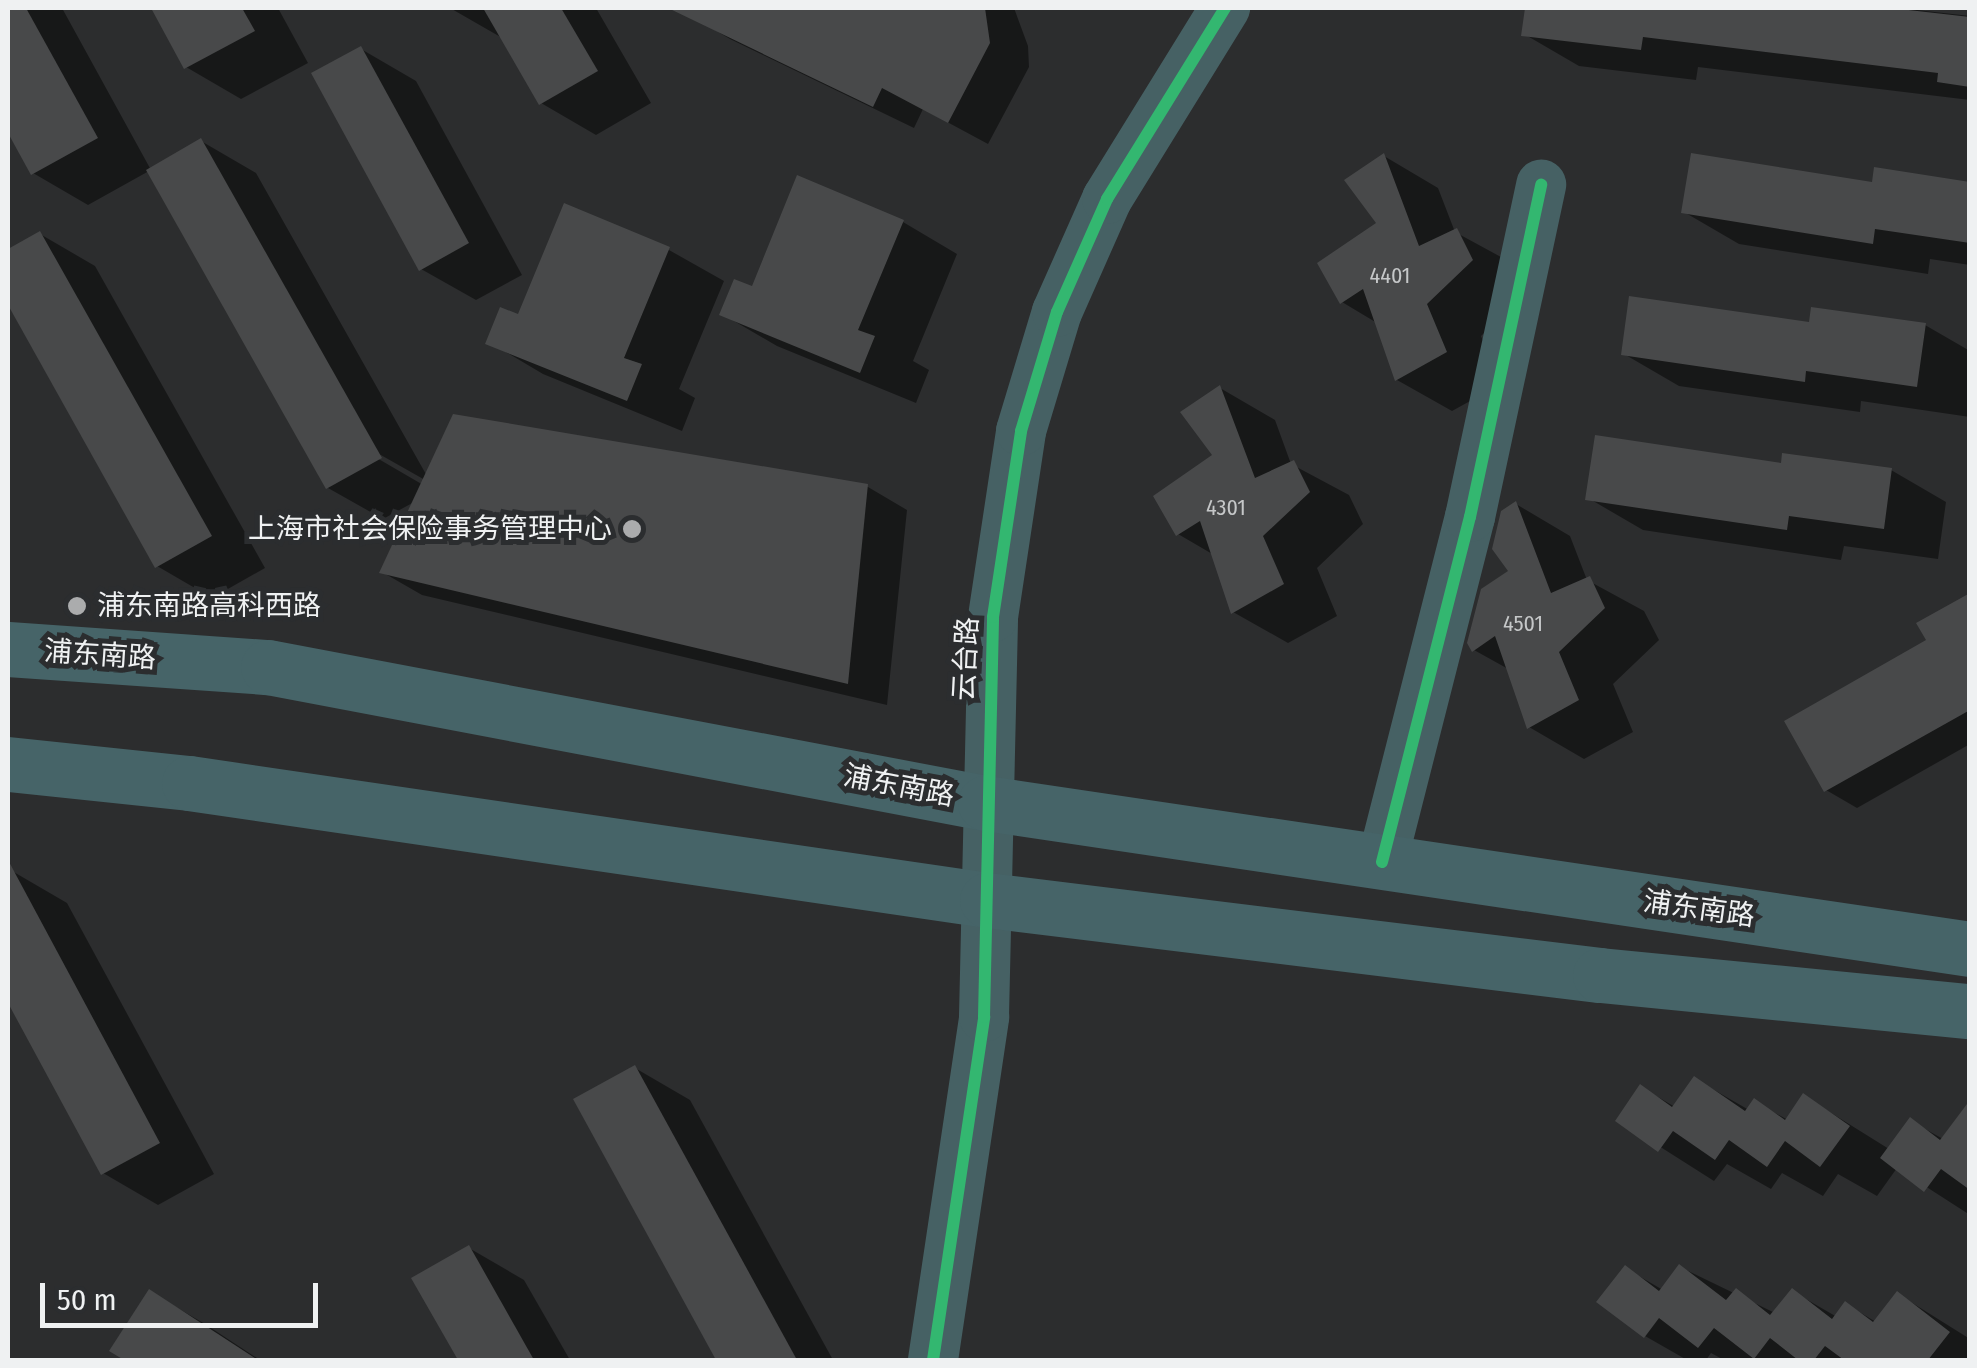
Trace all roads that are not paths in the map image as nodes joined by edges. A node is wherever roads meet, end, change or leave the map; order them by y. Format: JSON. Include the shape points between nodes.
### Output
{"nodes":[{"id":1,"x":1204,"y":16,"type":"edge"},
{"id":2,"x":1541,"y":185,"type":"dead end"},
{"id":3,"x":8,"y":648,"type":"edge"},
{"id":4,"x":8,"y":764,"type":"edge"},
{"id":5,"x":985,"y":803,"type":"junction"},
{"id":6,"x":1382,"y":862,"type":"junction"},
{"id":7,"x":986,"y":900,"type":"junction"},
{"id":8,"x":1970,"y":949,"type":"edge"},
{"id":9,"x":1970,"y":1011,"type":"edge"},
{"id":10,"x":932,"y":1360,"type":"edge"}],
"edges":[{"from":1,"to":5,"type":"street","name":"云台路","via":[[1107,199],[1038,371],[1000,555]]},
{"from":2,"to":6,"type":"street","via":[[1470,517]]},
{"from":3,"to":5,"type":"main road","name":"浦东南路","via":[[268,667]]},
{"from":4,"to":7,"type":"main road","via":[[189,783]]},
{"from":5,"to":6,"type":"main road","name":"浦东南路"},
{"from":5,"to":7,"type":"street","name":"云台路"},
{"from":6,"to":8,"type":"main road","name":"浦东南路"},
{"from":7,"to":9,"type":"main road","via":[[1600,975]]},
{"from":7,"to":10,"type":"street","name":"云台路","via":[[984,1017]]}]}
